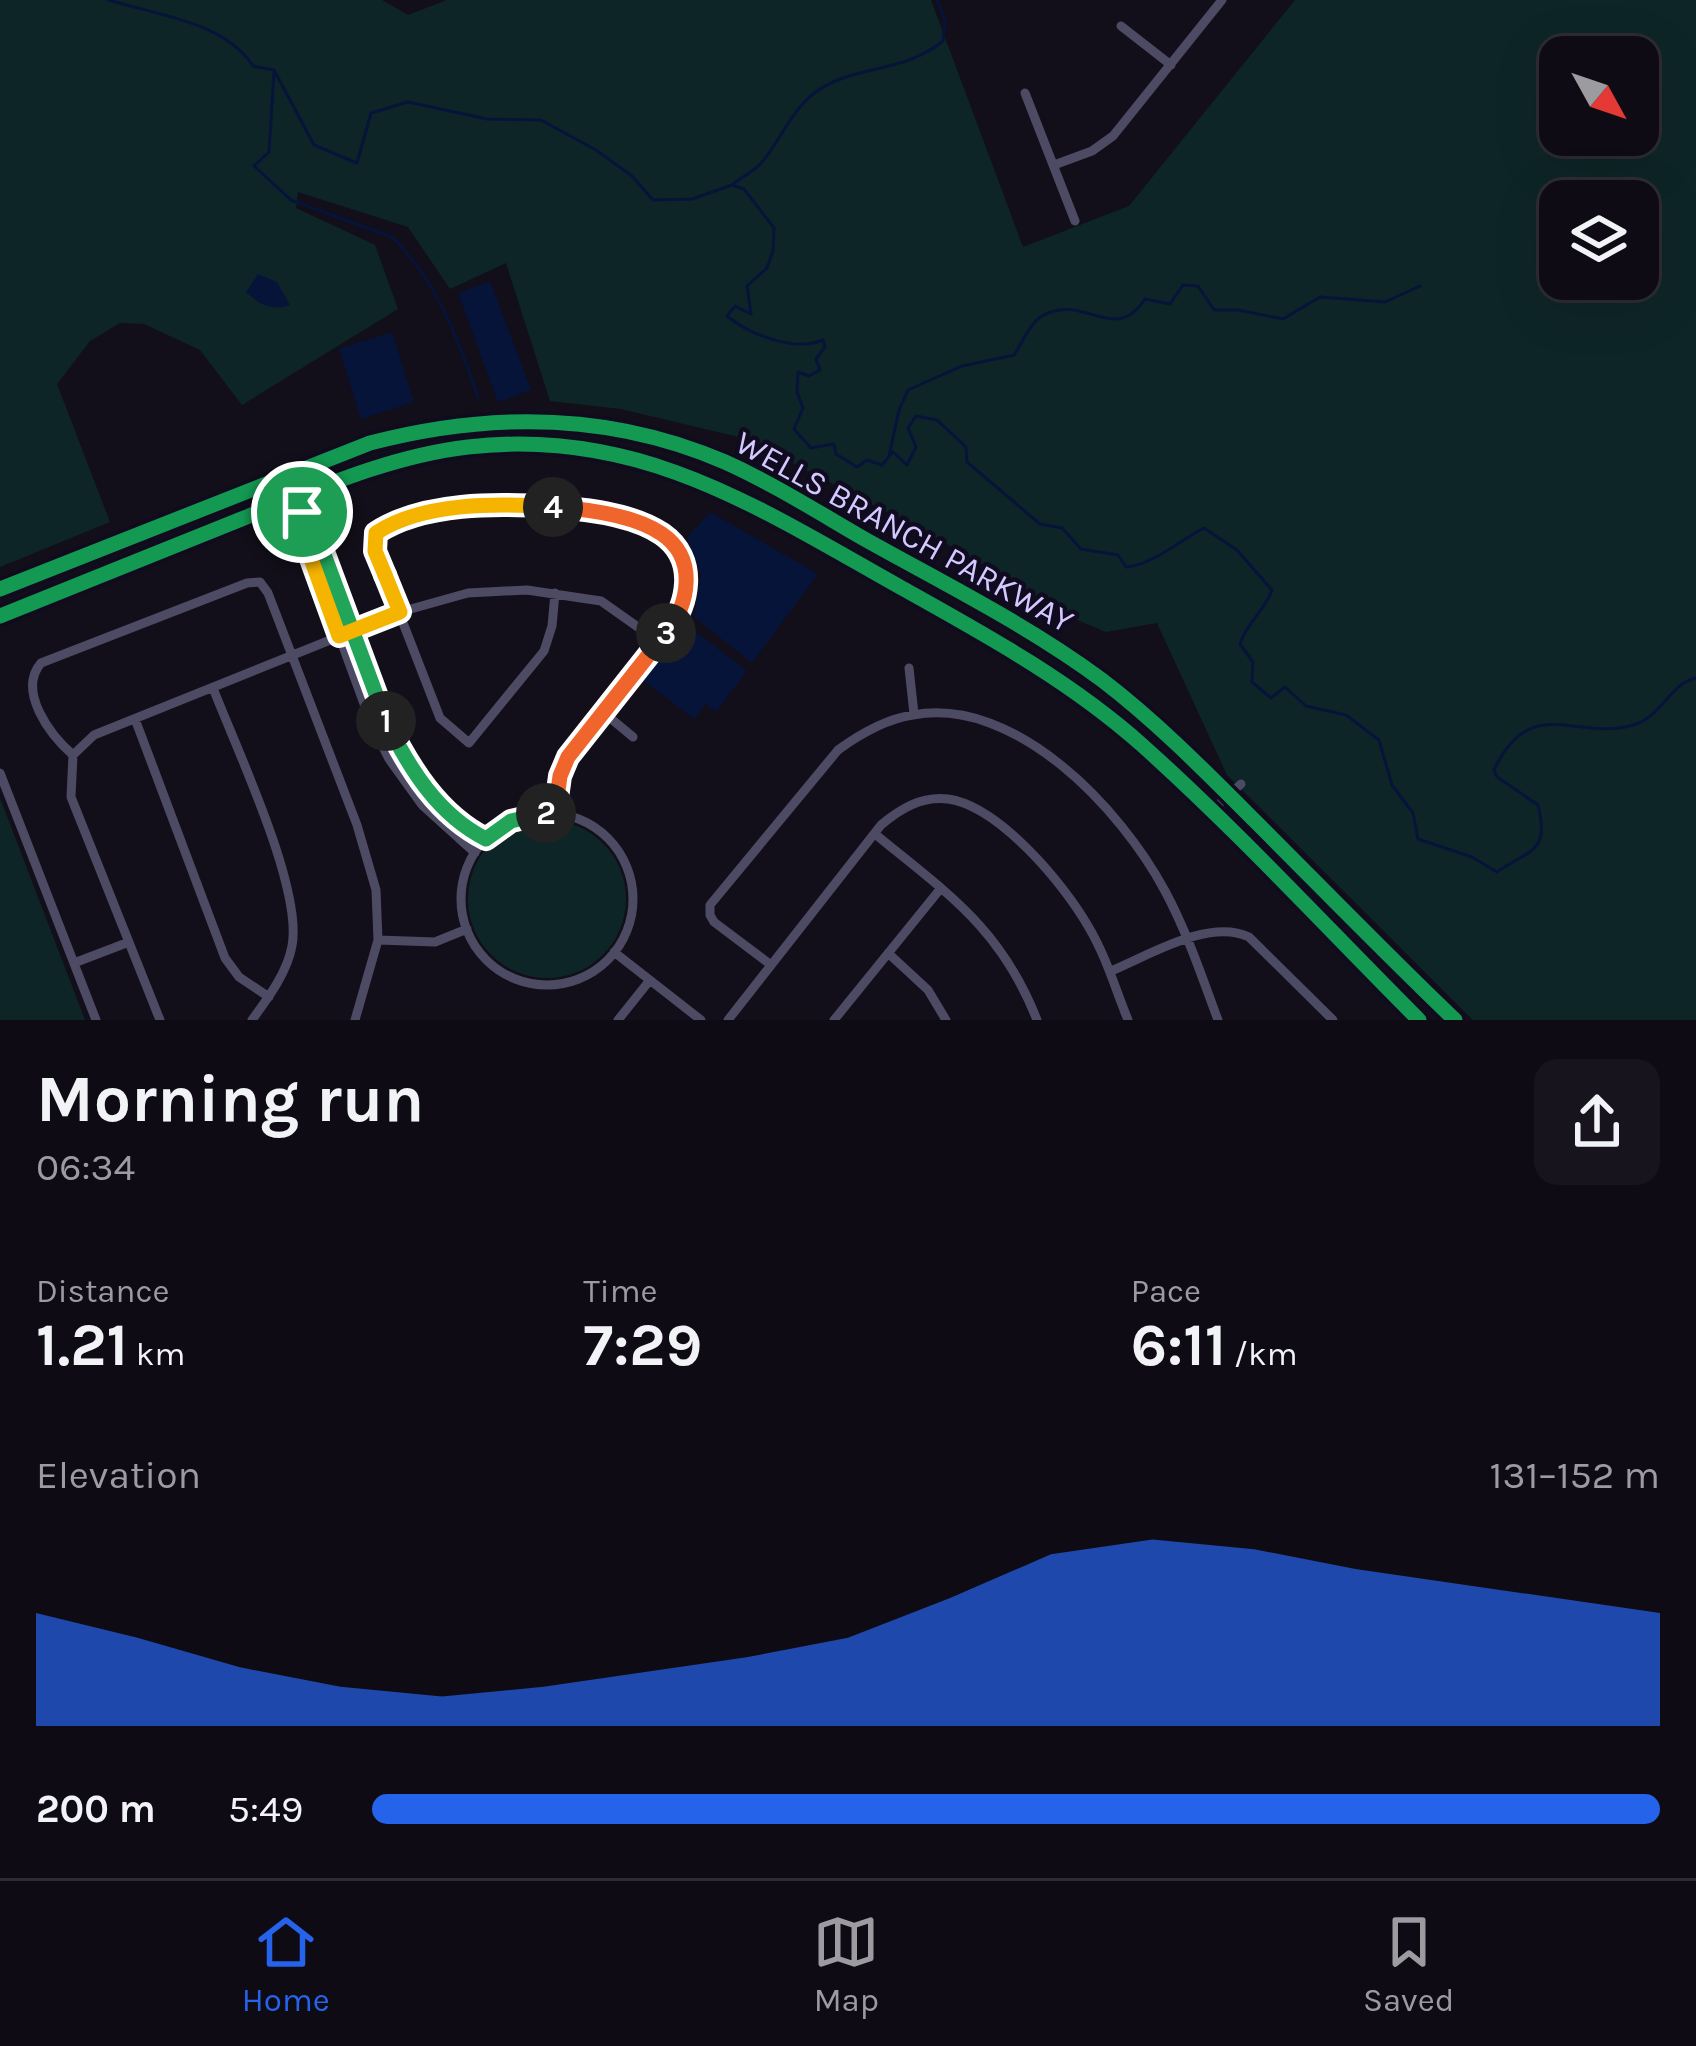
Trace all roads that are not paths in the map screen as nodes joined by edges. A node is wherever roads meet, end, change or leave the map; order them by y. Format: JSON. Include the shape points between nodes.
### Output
{"nodes":[{"id":1,"x":1222,"y":0,"type":"edge"},
{"id":2,"x":1121,"y":26,"type":"dead end"},
{"id":3,"x":1171,"y":64,"type":"junction"},
{"id":4,"x":1025,"y":93,"type":"dead end"},
{"id":5,"x":1054,"y":166,"type":"junction"},
{"id":6,"x":1075,"y":221,"type":"dead end"},
{"id":7,"x":286,"y":476,"type":"junction"},
{"id":8,"x":296,"y":497,"type":"junction"},
{"id":9,"x":302,"y":512,"type":"junction"},
{"id":10,"x":0,"y":589,"type":"edge"},
{"id":11,"x":555,"y":593,"type":"junction"},
{"id":12,"x":400,"y":612,"type":"junction"},
{"id":13,"x":0,"y":616,"type":"edge"},
{"id":14,"x":352,"y":631,"type":"junction"},
{"id":15,"x":339,"y":636,"type":"junction"},
{"id":16,"x":658,"y":642,"type":"junction"},
{"id":17,"x":291,"y":656,"type":"junction"},
{"id":18,"x":909,"y":668,"type":"dead end"},
{"id":19,"x":213,"y":688,"type":"junction"},
{"id":20,"x":603,"y":712,"type":"junction"},
{"id":21,"x":914,"y":714,"type":"junction"},
{"id":22,"x":135,"y":719,"type":"junction"},
{"id":23,"x":633,"y":737,"type":"dead end"},
{"id":24,"x":73,"y":755,"type":"junction"},
{"id":25,"x":0,"y":773,"type":"edge"},
{"id":26,"x":1240,"y":784,"type":"dead end"},
{"id":27,"x":1229,"y":795,"type":"junction"},
{"id":28,"x":1210,"y":812,"type":"junction"},
{"id":29,"x":555,"y":813,"type":"junction"},
{"id":30,"x":875,"y":834,"type":"junction"},
{"id":31,"x":486,"y":839,"type":"junction"},
{"id":32,"x":475,"y":854,"type":"junction"},
{"id":33,"x":941,"y":889,"type":"junction"},
{"id":34,"x":467,"y":929,"type":"junction"},
{"id":35,"x":378,"y":940,"type":"junction"},
{"id":36,"x":1188,"y":940,"type":"junction"},
{"id":37,"x":129,"y":942,"type":"junction"},
{"id":38,"x":614,"y":952,"type":"junction"},
{"id":39,"x":888,"y":953,"type":"junction"},
{"id":40,"x":74,"y":963,"type":"junction"},
{"id":41,"x":771,"y":964,"type":"junction"},
{"id":42,"x":1111,"y":970,"type":"junction"},
{"id":43,"x":650,"y":980,"type":"junction"},
{"id":44,"x":269,"y":997,"type":"junction"},
{"id":45,"x":96,"y":1020,"type":"edge"},
{"id":46,"x":160,"y":1020,"type":"edge"},
{"id":47,"x":252,"y":1020,"type":"edge"},
{"id":48,"x":355,"y":1020,"type":"edge"},
{"id":49,"x":618,"y":1020,"type":"edge"},
{"id":50,"x":701,"y":1020,"type":"edge"},
{"id":51,"x":729,"y":1020,"type":"edge"},
{"id":52,"x":835,"y":1020,"type":"edge"},
{"id":53,"x":946,"y":1020,"type":"edge"},
{"id":54,"x":1037,"y":1020,"type":"edge"},
{"id":55,"x":1128,"y":1020,"type":"edge"},
{"id":56,"x":1219,"y":1020,"type":"edge"},
{"id":57,"x":1334,"y":1020,"type":"edge"},
{"id":58,"x":1419,"y":1020,"type":"edge"},
{"id":59,"x":1455,"y":1020,"type":"edge"}],
"edges":[{"from":1,"to":3,"type":"street"},
{"from":2,"to":3,"type":"street"},
{"from":3,"to":5,"type":"street","via":[[1113,136]]},
{"from":4,"to":5,"type":"street"},
{"from":5,"to":6,"type":"street"},
{"from":7,"to":8,"type":"street"},
{"from":7,"to":10,"type":"street","name":"WELLS BRANCH PARKWAY"},
{"from":7,"to":27,"type":"street","name":"WELLS BRANCH PARKWAY","via":[[370,443],[487,421],[599,425],[689,448],[1045,640],[1158,726]]},
{"from":8,"to":9,"type":"street"},
{"from":8,"to":13,"type":"street","name":"WELLS BRANCH PARKWAY"},
{"from":8,"to":28,"type":"street","name":"WELLS BRANCH PARKWAY","via":[[377,466],[469,447],[595,450],[681,472],[1031,662],[1142,745]]},
{"from":9,"to":14,"type":"street"},
{"from":9,"to":15,"type":"street"},
{"from":11,"to":12,"type":"street","via":[[468,593]]},
{"from":11,"to":12,"type":"street","via":[[544,650],[469,743],[440,718]]},
{"from":11,"to":16,"type":"street","via":[[610,604]]},
{"from":12,"to":14,"type":"street"},
{"from":12,"to":16,"type":"street","via":[[375,551],[376,533],[391,524],[524,505],[578,509],[662,533],[678,550],[684,608]]},
{"from":14,"to":15,"type":"street"},
{"from":14,"to":31,"type":"street","via":[[416,777]]},
{"from":15,"to":17,"type":"street"},
{"from":15,"to":32,"type":"street","via":[[389,759],[422,806]]},
{"from":16,"to":20,"type":"street"},
{"from":17,"to":19,"type":"street"},
{"from":17,"to":24,"type":"street","via":[[260,582],[40,663],[33,688],[42,719]]},
{"from":17,"to":35,"type":"street","via":[[364,845]]},
{"from":18,"to":21,"type":"street"},
{"from":19,"to":22,"type":"street"},
{"from":19,"to":44,"type":"street","via":[[290,897],[292,950]]},
{"from":20,"to":23,"type":"street"},
{"from":20,"to":29,"type":"street","via":[[568,757]]},
{"from":21,"to":36,"type":"street","via":[[991,722],[1051,759],[1129,834]]},
{"from":21,"to":41,"type":"street","via":[[838,750],[710,904],[710,915]]},
{"from":22,"to":24,"type":"street","via":[[94,735]]},
{"from":22,"to":44,"type":"street","via":[[225,958]]},
{"from":24,"to":37,"type":"street","via":[[70,797]]},
{"from":25,"to":40,"type":"street"},
{"from":26,"to":27,"type":"street"},
{"from":27,"to":28,"type":"street"},
{"from":27,"to":59,"type":"street","name":"WELLS BRANCH PARKWAY"},
{"from":28,"to":58,"type":"street","name":"WELLS BRANCH PARKWAY"},
{"from":29,"to":31,"type":"street","via":[[525,816]]},
{"from":29,"to":38,"type":"street","via":[[595,827],[629,872],[632,914]]},
{"from":30,"to":33,"type":"street"},
{"from":30,"to":41,"type":"street"},
{"from":30,"to":42,"type":"street","via":[[926,800],[976,810],[1054,877]]},
{"from":31,"to":32,"type":"street"},
{"from":32,"to":34,"type":"street","via":[[462,892]]},
{"from":33,"to":39,"type":"street"},
{"from":33,"to":54,"type":"street","via":[[1006,954]]},
{"from":34,"to":35,"type":"street","via":[[435,942]]},
{"from":34,"to":38,"type":"street","via":[[488,961],[529,983],[576,980]]},
{"from":35,"to":48,"type":"street"},
{"from":36,"to":42,"type":"street"},
{"from":36,"to":56,"type":"street"},
{"from":36,"to":57,"type":"street","via":[[1219,930],[1249,937]]},
{"from":37,"to":40,"type":"street"},
{"from":37,"to":46,"type":"street"},
{"from":38,"to":43,"type":"street"},
{"from":39,"to":52,"type":"street"},
{"from":39,"to":53,"type":"street","via":[[928,990]]},
{"from":40,"to":45,"type":"street"},
{"from":41,"to":51,"type":"street"},
{"from":42,"to":55,"type":"street"},
{"from":43,"to":49,"type":"street"},
{"from":43,"to":50,"type":"street"},
{"from":44,"to":47,"type":"street"}]}
